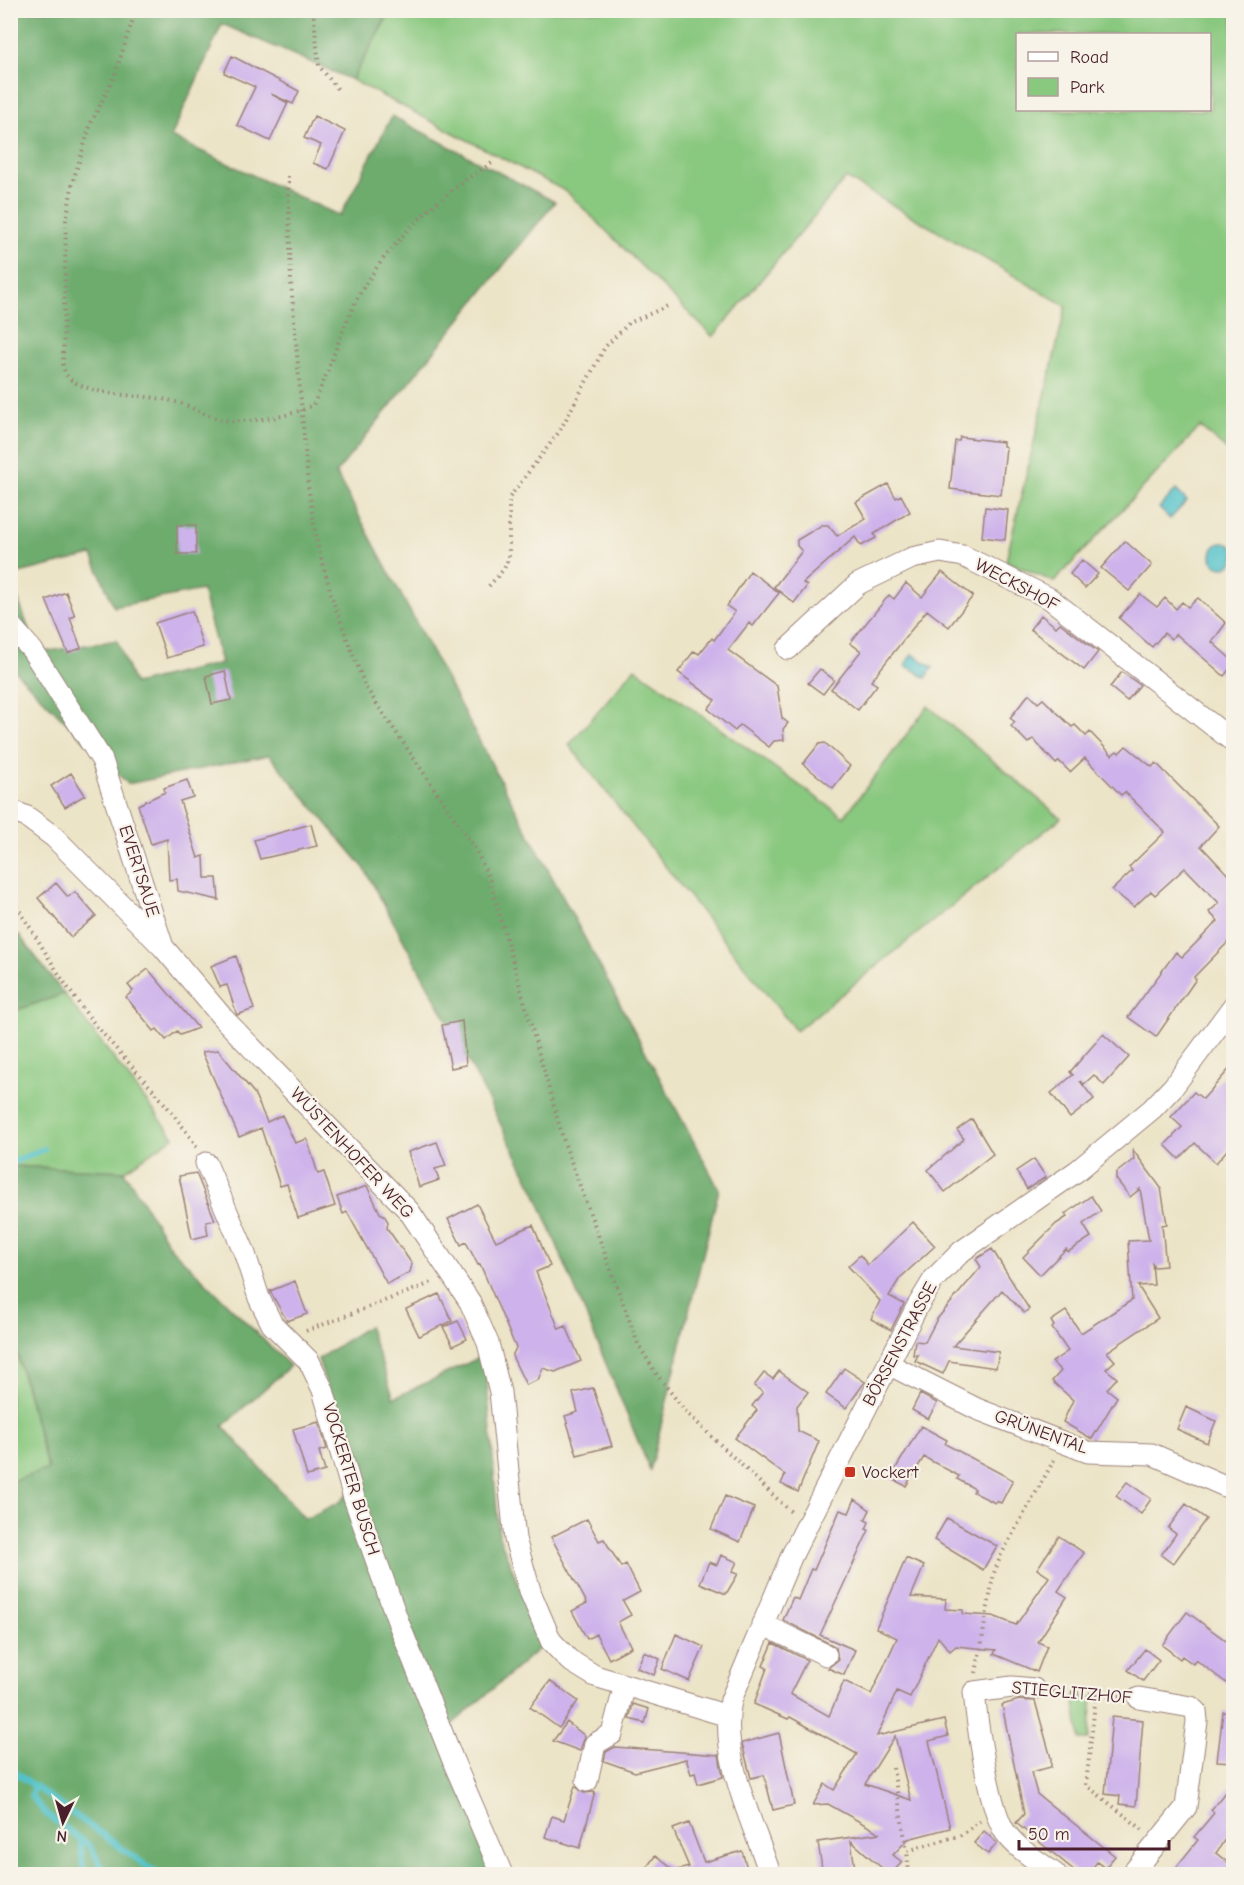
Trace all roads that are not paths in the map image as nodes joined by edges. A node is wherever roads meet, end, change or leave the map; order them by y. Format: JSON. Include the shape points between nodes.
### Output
{"nodes":[{"id":1,"x":10,"y":625,"type":"edge"},
{"id":2,"x":788,"y":649,"type":"dead end"},
{"id":3,"x":1233,"y":742,"type":"edge"},
{"id":4,"x":10,"y":810,"type":"edge"},
{"id":5,"x":163,"y":947,"type":"junction"},
{"id":6,"x":1233,"y":1005,"type":"edge"},
{"id":7,"x":206,"y":1163,"type":"road end"},
{"id":8,"x":888,"y":1364,"type":"junction"},
{"id":9,"x":1233,"y":1490,"type":"edge"},
{"id":10,"x":762,"y":1624,"type":"junction"},
{"id":11,"x":826,"y":1655,"type":"dead end"},
{"id":12,"x":625,"y":1685,"type":"junction"},
{"id":13,"x":1034,"y":1689,"type":"road end"},
{"id":14,"x":1139,"y":1698,"type":"road end"},
{"id":15,"x":728,"y":1716,"type":"junction"},
{"id":16,"x":587,"y":1780,"type":"dead end"},
{"id":17,"x":502,"y":1875,"type":"edge"},
{"id":18,"x":770,"y":1875,"type":"edge"},
{"id":19,"x":1055,"y":1875,"type":"edge"},
{"id":20,"x":1132,"y":1875,"type":"edge"}],
"edges":[{"from":1,"to":5,"type":"street","name":"EVERTSAUE","via":[[32,650],[102,760]]},
{"from":2,"to":3,"type":"street","name":"WECKSHOF","via":[[858,584],[912,558],[940,552],[963,556],[1048,598]]},
{"from":4,"to":5,"type":"street","name":"WÜSTENHOFER WEG","via":[[54,837]]},
{"from":5,"to":12,"type":"street","name":"WÜSTENHOFER WEG","via":[[223,1018],[409,1211],[470,1302],[494,1361],[512,1526],[546,1632],[559,1651],[585,1671]]},
{"from":6,"to":8,"type":"street","name":"BÖRSENSTRASSE","via":[[1173,1087],[1152,1109],[1077,1171],[962,1251],[940,1273],[917,1307]]},
{"from":7,"to":17,"type":"street","name":"VOCKERTER BUSCH","via":[[272,1324],[309,1361],[323,1390],[354,1498],[399,1624]]},
{"from":8,"to":9,"type":"street","name":"GRÜNENTAL","via":[[950,1398],[1088,1452],[1152,1454]]},
{"from":8,"to":10,"type":"street","name":"BÖRSENSTRASSE"},
{"from":10,"to":11,"type":"street"},
{"from":10,"to":15,"type":"street","name":"BÖRSENSTRASSE"},
{"from":12,"to":15,"type":"street","name":"WÜSTENHOFER WEG"},
{"from":12,"to":16,"type":"street","via":[[612,1734],[595,1744]]},
{"from":13,"to":19,"type":"street","name":"STIEGLITZHOF","via":[[1012,1687],[974,1692],[978,1734],[996,1809],[1006,1833]]},
{"from":14,"to":20,"type":"street","name":"STIEGLITZHOF","via":[[1191,1707],[1197,1715],[1186,1807]]},
{"from":15,"to":18,"type":"street","via":[[734,1761]]}]}
